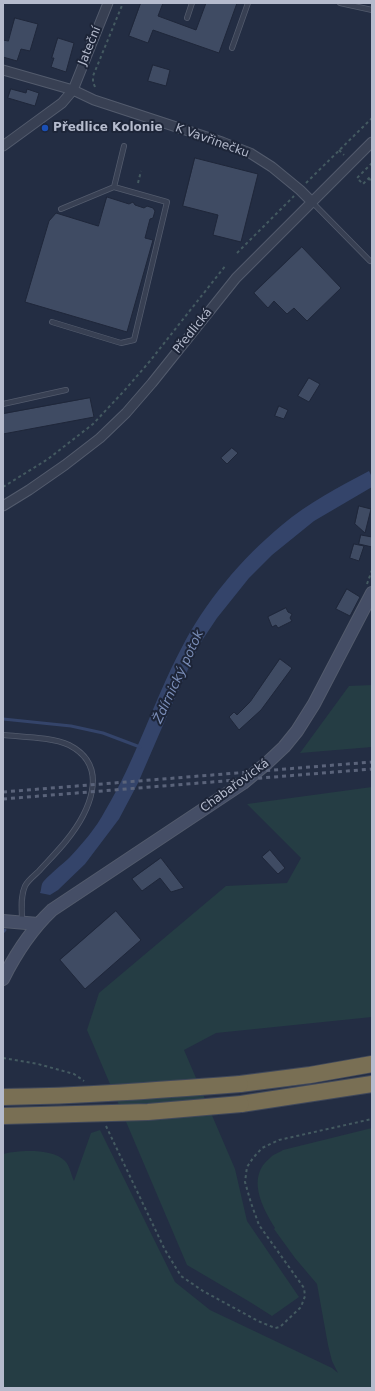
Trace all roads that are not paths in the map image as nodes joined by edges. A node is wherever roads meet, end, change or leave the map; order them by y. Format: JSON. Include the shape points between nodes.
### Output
{"nodes":[{"id":1,"x":108,"y":3,"type":"edge"},
{"id":2,"x":192,"y":3,"type":"edge"},
{"id":3,"x":248,"y":3,"type":"edge"},
{"id":4,"x":340,"y":3,"type":"edge"},
{"id":5,"x":372,"y":10,"type":"edge"},
{"id":6,"x":187,"y":18,"type":"dead end"},
{"id":7,"x":232,"y":48,"type":"dead end"},
{"id":8,"x":3,"y":70,"type":"edge"},
{"id":9,"x":73,"y":90,"type":"junction"},
{"id":10,"x":372,"y":142,"type":"edge"},
{"id":11,"x":3,"y":146,"type":"edge"},
{"id":12,"x":124,"y":146,"type":"dead end"},
{"id":13,"x":114,"y":187,"type":"junction"},
{"id":14,"x":312,"y":201,"type":"junction"},
{"id":15,"x":61,"y":209,"type":"dead end"},
{"id":16,"x":370,"y":261,"type":"dead end"},
{"id":17,"x":52,"y":322,"type":"dead end"},
{"id":18,"x":66,"y":390,"type":"dead end"},
{"id":19,"x":3,"y":404,"type":"edge"},
{"id":20,"x":3,"y":506,"type":"edge"},
{"id":21,"x":372,"y":593,"type":"edge"},
{"id":22,"x":3,"y":735,"type":"edge"},
{"id":23,"x":3,"y":921,"type":"edge"},
{"id":24,"x":22,"y":922,"type":"junction"},
{"id":25,"x":38,"y":924,"type":"junction"},
{"id":26,"x":3,"y":979,"type":"edge"},
{"id":27,"x":372,"y":1064,"type":"edge"},
{"id":28,"x":372,"y":1084,"type":"edge"},
{"id":29,"x":3,"y":1097,"type":"edge"},
{"id":30,"x":3,"y":1116,"type":"edge"}],
"edges":[{"from":1,"to":9,"type":"street","name":"Jateční"},
{"from":2,"to":6,"type":"lane"},
{"from":3,"to":7,"type":"lane"},
{"from":4,"to":5,"type":"lane"},
{"from":8,"to":9,"type":"street","name":"K Vavřinečku"},
{"from":9,"to":11,"type":"street","via":[[62,103]]},
{"from":9,"to":14,"type":"street","name":"K Vavřinečku","via":[[114,108],[250,153]]},
{"from":10,"to":14,"type":"street","name":"Předlická"},
{"from":12,"to":13,"type":"lane"},
{"from":13,"to":15,"type":"lane"},
{"from":13,"to":17,"type":"lane","via":[[167,202],[134,340],[121,343]]},
{"from":14,"to":16,"type":"lane"},
{"from":14,"to":20,"type":"street","name":"Předlická","via":[[236,278],[126,413],[66,465]]},
{"from":18,"to":19,"type":"lane"},
{"from":21,"to":25,"type":"main road","name":"Chabařovická","via":[[314,704],[284,747],[243,783],[70,897]]},
{"from":22,"to":24,"type":"lane","via":[[68,744],[84,757],[92,773],[90,801],[77,826],[66,842],[26,885],[22,895]]},
{"from":23,"to":24,"type":"main road"},
{"from":24,"to":25,"type":"main road"},
{"from":25,"to":26,"type":"main road","name":"Chabařovická","via":[[18,951]]},
{"from":27,"to":29,"type":"highway","bridge":true,"via":[[240,1084]]},
{"from":28,"to":30,"type":"highway","bridge":true,"via":[[241,1104],[148,1112]]}]}
